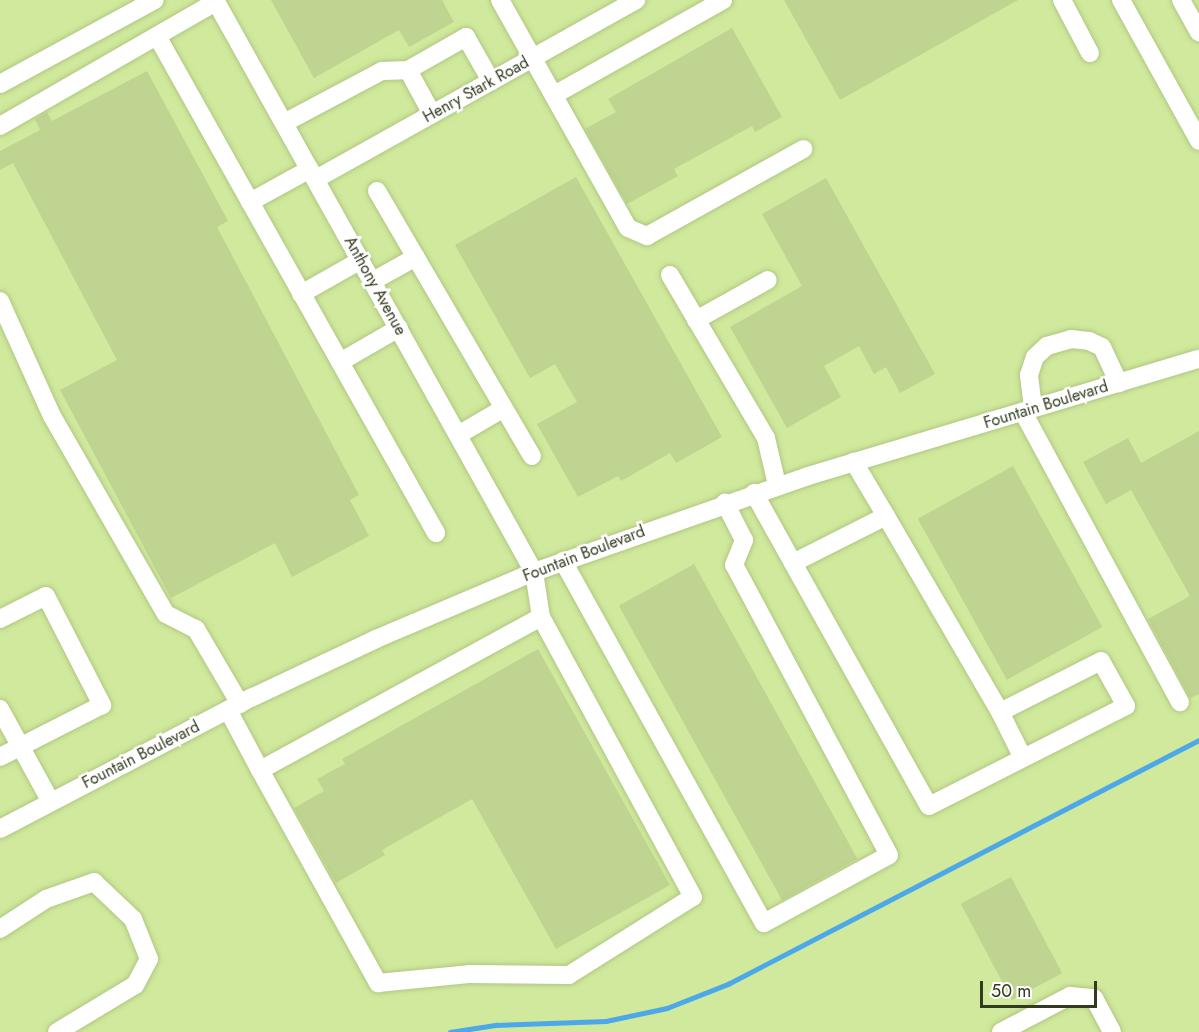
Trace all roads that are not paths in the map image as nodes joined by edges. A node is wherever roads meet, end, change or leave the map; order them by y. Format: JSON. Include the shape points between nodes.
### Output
{"nodes":[{"id":1,"x":155,"y":0,"type":"edge"},
{"id":2,"x":500,"y":0,"type":"edge"},
{"id":3,"x":636,"y":0,"type":"edge"},
{"id":4,"x":723,"y":0,"type":"edge"},
{"id":5,"x":1062,"y":0,"type":"edge"},
{"id":6,"x":1121,"y":0,"type":"edge"},
{"id":7,"x":1181,"y":0,"type":"edge"},
{"id":8,"x":216,"y":1,"type":"edge"},
{"id":9,"x":1199,"y":32,"type":"edge"},
{"id":10,"x":156,"y":36,"type":"junction"},
{"id":11,"x":1090,"y":53,"type":"dead end"},
{"id":12,"x":533,"y":58,"type":"junction"},
{"id":13,"x":408,"y":70,"type":"junction"},
{"id":14,"x":491,"y":81,"type":"junction"},
{"id":15,"x":0,"y":84,"type":"edge"},
{"id":16,"x":554,"y":95,"type":"junction"},
{"id":17,"x":432,"y":114,"type":"junction"},
{"id":18,"x":284,"y":123,"type":"junction"},
{"id":19,"x":0,"y":126,"type":"edge"},
{"id":20,"x":1199,"y":141,"type":"edge"},
{"id":21,"x":803,"y":149,"type":"dead end"},
{"id":22,"x":313,"y":174,"type":"junction"},
{"id":23,"x":377,"y":191,"type":"dead end"},
{"id":24,"x":250,"y":202,"type":"junction"},
{"id":25,"x":416,"y":257,"type":"junction"},
{"id":26,"x":361,"y":260,"type":"junction"},
{"id":27,"x":670,"y":275,"type":"dead end"},
{"id":28,"x":768,"y":280,"type":"dead end"},
{"id":29,"x":373,"y":281,"type":"junction"},
{"id":30,"x":302,"y":294,"type":"junction"},
{"id":31,"x":0,"y":301,"type":"edge"},
{"id":32,"x":696,"y":320,"type":"junction"},
{"id":33,"x":399,"y":328,"type":"junction"},
{"id":34,"x":340,"y":362,"type":"junction"},
{"id":35,"x":1197,"y":363,"type":"edge"},
{"id":36,"x":1119,"y":383,"type":"junction"},
{"id":37,"x":504,"y":408,"type":"junction"},
{"id":38,"x":1028,"y":410,"type":"junction"},
{"id":39,"x":458,"y":435,"type":"junction"},
{"id":40,"x":532,"y":456,"type":"dead end"},
{"id":41,"x":854,"y":462,"type":"junction"},
{"id":42,"x":777,"y":485,"type":"junction"},
{"id":43,"x":754,"y":493,"type":"junction"},
{"id":44,"x":725,"y":503,"type":"junction"},
{"id":45,"x":886,"y":516,"type":"junction"},
{"id":46,"x":436,"y":533,"type":"dead end"},
{"id":47,"x":563,"y":561,"type":"junction"},
{"id":48,"x":793,"y":563,"type":"junction"},
{"id":49,"x":534,"y":572,"type":"junction"},
{"id":50,"x":541,"y":617,"type":"junction"},
{"id":51,"x":0,"y":619,"type":"edge"},
{"id":52,"x":1180,"y":702,"type":"dead end"},
{"id":53,"x":1,"y":707,"type":"edge"},
{"id":54,"x":234,"y":707,"type":"junction"},
{"id":55,"x":1000,"y":712,"type":"junction"},
{"id":56,"x":22,"y":747,"type":"junction"},
{"id":57,"x":0,"y":757,"type":"edge"},
{"id":58,"x":1023,"y":758,"type":"junction"},
{"id":59,"x":260,"y":770,"type":"junction"},
{"id":60,"x":51,"y":802,"type":"junction"},
{"id":61,"x":0,"y":829,"type":"edge"},
{"id":62,"x":0,"y":929,"type":"edge"},
{"id":63,"x":57,"y":1032,"type":"edge"},
{"id":64,"x":1001,"y":1032,"type":"edge"},
{"id":65,"x":1112,"y":1032,"type":"edge"}],
"edges":[{"from":1,"to":15,"type":"street"},
{"from":2,"to":12,"type":"street"},
{"from":3,"to":12,"type":"street","name":"Henry Stark Road"},
{"from":4,"to":16,"type":"street"},
{"from":5,"to":11,"type":"street"},
{"from":6,"to":20,"type":"street"},
{"from":7,"to":9,"type":"street"},
{"from":8,"to":10,"type":"street"},
{"from":8,"to":18,"type":"street","name":"Anthony Avenue"},
{"from":10,"to":19,"type":"street"},
{"from":10,"to":24,"type":"street"},
{"from":12,"to":14,"type":"street","name":"Henry Stark Road"},
{"from":12,"to":16,"type":"street"},
{"from":13,"to":14,"type":"street","via":[[466,37]]},
{"from":13,"to":17,"type":"street"},
{"from":13,"to":18,"type":"street","via":[[382,71]]},
{"from":14,"to":17,"type":"street","name":"Henry Stark Road"},
{"from":16,"to":21,"type":"street","via":[[628,228],[647,236]]},
{"from":17,"to":22,"type":"street","name":"Henry Stark Road"},
{"from":18,"to":22,"type":"street","name":"Anthony Avenue"},
{"from":22,"to":24,"type":"street","name":"Henry Stark Road"},
{"from":22,"to":26,"type":"street","name":"Anthony Avenue"},
{"from":23,"to":25,"type":"street"},
{"from":24,"to":30,"type":"street"},
{"from":25,"to":29,"type":"street"},
{"from":25,"to":37,"type":"street"},
{"from":26,"to":29,"type":"street","name":"Anthony Avenue"},
{"from":26,"to":30,"type":"street"},
{"from":27,"to":32,"type":"street"},
{"from":28,"to":32,"type":"street"},
{"from":29,"to":33,"type":"street","name":"Anthony Avenue"},
{"from":30,"to":34,"type":"street"},
{"from":31,"to":54,"type":"street","via":[[52,416],[166,614],[196,629]]},
{"from":32,"to":42,"type":"street","via":[[766,438]]},
{"from":33,"to":34,"type":"street"},
{"from":33,"to":39,"type":"street","name":"Anthony Avenue"},
{"from":34,"to":46,"type":"street"},
{"from":35,"to":36,"type":"street","name":"Fountain Boulevard"},
{"from":36,"to":38,"type":"street","name":"Fountain Boulevard"},
{"from":36,"to":38,"type":"street","via":[[1102,347],[1071,339],[1047,346],[1035,357],[1029,375]]},
{"from":37,"to":39,"type":"street"},
{"from":37,"to":40,"type":"street"},
{"from":38,"to":41,"type":"street","name":"Fountain Boulevard"},
{"from":38,"to":52,"type":"street"},
{"from":39,"to":49,"type":"street","name":"Anthony Avenue"},
{"from":41,"to":42,"type":"street","name":"Fountain Boulevard"},
{"from":41,"to":45,"type":"street"},
{"from":42,"to":43,"type":"street","name":"Fountain Boulevard"},
{"from":43,"to":44,"type":"street","name":"Fountain Boulevard"},
{"from":43,"to":48,"type":"street"},
{"from":44,"to":47,"type":"street","name":"Fountain Boulevard"},
{"from":44,"to":47,"type":"street","via":[[744,540],[734,565],[889,855],[764,923]]},
{"from":45,"to":48,"type":"street"},
{"from":45,"to":55,"type":"street"},
{"from":47,"to":49,"type":"street","name":"Fountain Boulevard"},
{"from":48,"to":58,"type":"street","via":[[929,807]]},
{"from":49,"to":50,"type":"street"},
{"from":49,"to":54,"type":"street","name":"Fountain Boulevard","via":[[376,639]]},
{"from":50,"to":59,"type":"street"},
{"from":50,"to":59,"type":"street","via":[[693,897],[569,975],[469,974],[378,983]]},
{"from":51,"to":56,"type":"street","via":[[46,596],[102,705]]},
{"from":53,"to":56,"type":"street"},
{"from":54,"to":59,"type":"street"},
{"from":54,"to":60,"type":"street","name":"Fountain Boulevard"},
{"from":55,"to":58,"type":"street"},
{"from":55,"to":58,"type":"street","via":[[1101,661],[1126,706]]},
{"from":56,"to":57,"type":"street"},
{"from":56,"to":60,"type":"street"},
{"from":60,"to":61,"type":"street","name":"Fountain Boulevard"},
{"from":62,"to":63,"type":"street","via":[[46,899],[94,882],[133,919],[149,959],[135,985]]},
{"from":64,"to":65,"type":"street","via":[[1071,996],[1094,998]]}]}
